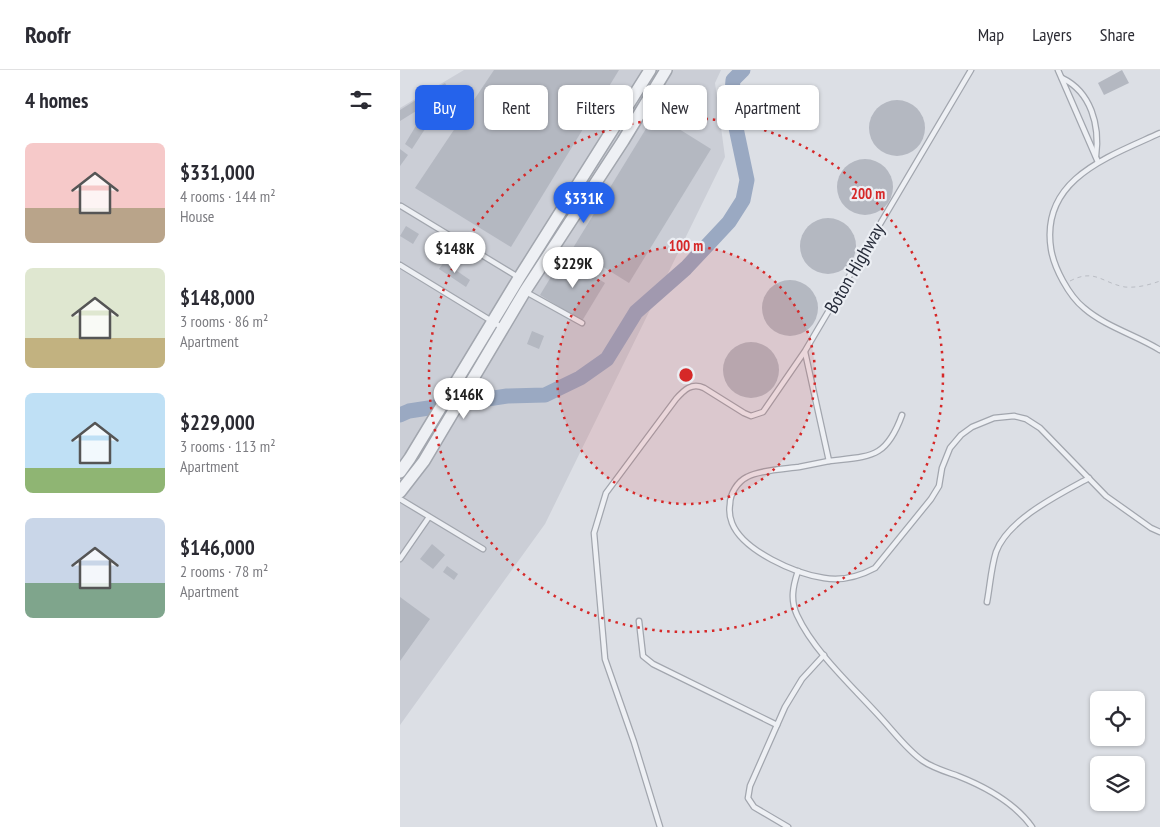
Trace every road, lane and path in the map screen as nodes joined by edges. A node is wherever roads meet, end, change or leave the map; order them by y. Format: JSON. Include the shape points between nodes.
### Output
{"nodes":[{"id":1,"x":650,"y":70,"type":"edge"},
{"id":2,"x":666,"y":70,"type":"edge"},
{"id":3,"x":971,"y":70,"type":"edge"},
{"id":4,"x":1058,"y":70,"type":"edge"},
{"id":5,"x":1061,"y":77,"type":"junction"},
{"id":6,"x":1160,"y":134,"type":"edge"},
{"id":7,"x":1097,"y":160,"type":"junction"},
{"id":8,"x":401,"y":206,"type":"dead end"},
{"id":9,"x":400,"y":265,"type":"edge"},
{"id":10,"x":519,"y":278,"type":"junction"},
{"id":11,"x":1160,"y":281,"type":"edge"},
{"id":12,"x":1066,"y":283,"type":"junction"},
{"id":13,"x":525,"y":291,"type":"junction"},
{"id":14,"x":492,"y":321,"type":"junction"},
{"id":15,"x":582,"y":323,"type":"dead end"},
{"id":16,"x":503,"y":328,"type":"junction"},
{"id":17,"x":1160,"y":350,"type":"edge"},
{"id":18,"x":805,"y":351,"type":"junction"},
{"id":19,"x":902,"y":415,"type":"dead end"},
{"id":20,"x":829,"y":461,"type":"junction"},
{"id":21,"x":400,"y":472,"type":"edge"},
{"id":22,"x":1089,"y":478,"type":"junction"},
{"id":23,"x":400,"y":492,"type":"edge"},
{"id":24,"x":400,"y":499,"type":"edge"},
{"id":25,"x":429,"y":517,"type":"junction"},
{"id":26,"x":1160,"y":532,"type":"edge"},
{"id":27,"x":483,"y":549,"type":"dead end"},
{"id":28,"x":400,"y":559,"type":"edge"},
{"id":29,"x":798,"y":571,"type":"junction"},
{"id":30,"x":987,"y":602,"type":"dead end"},
{"id":31,"x":639,"y":621,"type":"dead end"},
{"id":32,"x":824,"y":655,"type":"junction"},
{"id":33,"x":777,"y":725,"type":"junction"},
{"id":34,"x":660,"y":827,"type":"edge"},
{"id":35,"x":788,"y":827,"type":"edge"},
{"id":36,"x":1032,"y":827,"type":"edge"}],
"edges":[{"from":1,"to":10,"type":"street"},
{"from":2,"to":13,"type":"street"},
{"from":3,"to":18,"type":"lane","name":"Boton Highway"},
{"from":4,"to":5,"type":"lane"},
{"from":5,"to":7,"type":"lane"},
{"from":5,"to":7,"type":"lane","via":[[1079,88],[1089,106],[1098,140]]},
{"from":6,"to":7,"type":"lane"},
{"from":7,"to":12,"type":"lane","via":[[1064,189],[1053,209],[1051,246],[1057,271]]},
{"from":8,"to":10,"type":"lane"},
{"from":9,"to":14,"type":"lane"},
{"from":10,"to":14,"type":"street"},
{"from":11,"to":12,"type":"path","via":[[1126,287],[1081,275]]},
{"from":12,"to":17,"type":"lane","via":[[1074,298],[1090,313]]},
{"from":13,"to":15,"type":"lane"},
{"from":13,"to":16,"type":"street"},
{"from":14,"to":16,"type":"lane"},
{"from":14,"to":21,"type":"street"},
{"from":16,"to":23,"type":"street","via":[[424,461]]},
{"from":18,"to":20,"type":"lane"},
{"from":18,"to":34,"type":"lane","name":"Boton Highway","via":[[763,412],[751,416],[699,385],[684,390],[606,493],[596,525],[595,556],[605,659]]},
{"from":19,"to":20,"type":"lane","via":[[897,430],[879,452]]},
{"from":20,"to":29,"type":"lane","via":[[747,477],[730,497],[732,524],[742,538],[753,548]]},
{"from":22,"to":26,"type":"lane","via":[[1106,496]]},
{"from":22,"to":29,"type":"lane","via":[[1040,428],[1026,419],[1014,416],[994,418],[972,427],[950,448],[939,486],[931,499],[875,568],[864,574],[841,578],[825,578]]},
{"from":22,"to":30,"type":"lane","via":[[1013,527],[997,550]]},
{"from":24,"to":25,"type":"lane"},
{"from":25,"to":27,"type":"lane"},
{"from":25,"to":28,"type":"lane"},
{"from":29,"to":32,"type":"lane","via":[[792,588],[796,614]]},
{"from":31,"to":33,"type":"lane","via":[[643,656],[653,664]]},
{"from":32,"to":33,"type":"lane","via":[[802,679]]},
{"from":32,"to":36,"type":"lane","via":[[924,761],[978,784],[1009,802]]},
{"from":33,"to":35,"type":"lane","via":[[750,786],[748,798],[754,807]]}]}
